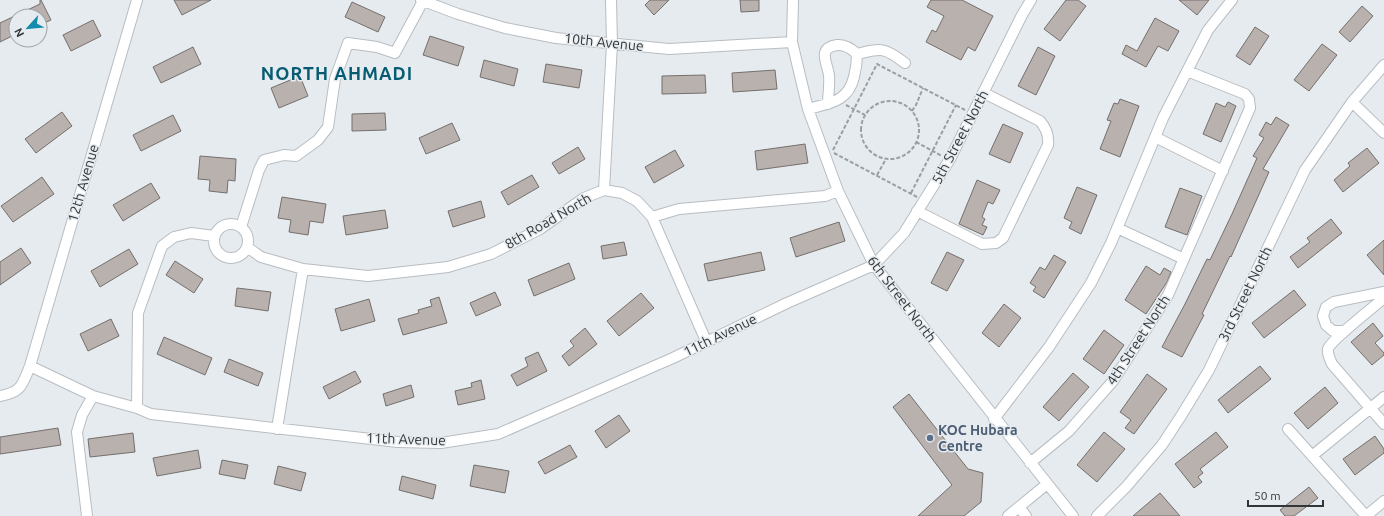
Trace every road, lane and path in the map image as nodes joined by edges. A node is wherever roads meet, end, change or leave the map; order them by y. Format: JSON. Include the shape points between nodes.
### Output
{"nodes":[{"id":1,"x":137,"y":0,"type":"edge"},
{"id":2,"x":422,"y":0,"type":"edge"},
{"id":3,"x":611,"y":0,"type":"edge"},
{"id":4,"x":793,"y":0,"type":"edge"},
{"id":5,"x":1031,"y":0,"type":"edge"},
{"id":6,"x":1232,"y":0,"type":"edge"},
{"id":7,"x":792,"y":42,"type":"junction"},
{"id":8,"x":612,"y":44,"type":"junction"},
{"id":9,"x":857,"y":54,"type":"junction"},
{"id":10,"x":905,"y":63,"type":"dead end"},
{"id":11,"x":1384,"y":64,"type":"edge"},
{"id":12,"x":1187,"y":71,"type":"junction"},
{"id":13,"x":922,"y":88,"type":"junction"},
{"id":14,"x":984,"y":93,"type":"junction"},
{"id":15,"x":838,"y":100,"type":"junction"},
{"id":16,"x":1352,"y":102,"type":"junction"},
{"id":17,"x":828,"y":104,"type":"junction"},
{"id":18,"x":956,"y":105,"type":"junction"},
{"id":19,"x":808,"y":109,"type":"junction"},
{"id":20,"x":854,"y":109,"type":"junction"},
{"id":21,"x":912,"y":111,"type":"junction"},
{"id":22,"x":974,"y":114,"type":"junction"},
{"id":23,"x":865,"y":115,"type":"junction"},
{"id":24,"x":1384,"y":132,"type":"edge"},
{"id":25,"x":1155,"y":137,"type":"junction"},
{"id":26,"x":916,"y":142,"type":"junction"},
{"id":27,"x":933,"y":151,"type":"junction"},
{"id":28,"x":886,"y":159,"type":"junction"},
{"id":29,"x":950,"y":159,"type":"junction"},
{"id":30,"x":1223,"y":171,"type":"junction"},
{"id":31,"x":878,"y":175,"type":"junction"},
{"id":32,"x":604,"y":190,"type":"junction"},
{"id":33,"x":838,"y":191,"type":"junction"},
{"id":34,"x":911,"y":193,"type":"junction"},
{"id":35,"x":924,"y":202,"type":"junction"},
{"id":36,"x":917,"y":211,"type":"junction"},
{"id":37,"x":652,"y":217,"type":"junction"},
{"id":38,"x":241,"y":227,"type":"junction"},
{"id":39,"x":1117,"y":228,"type":"junction"},
{"id":40,"x":214,"y":236,"type":"junction"},
{"id":41,"x":247,"y":247,"type":"junction"},
{"id":42,"x":1184,"y":259,"type":"junction"},
{"id":43,"x":874,"y":265,"type":"junction"},
{"id":44,"x":303,"y":268,"type":"junction"},
{"id":45,"x":1384,"y":292,"type":"edge"},
{"id":46,"x":1384,"y":298,"type":"edge"},
{"id":47,"x":1345,"y":331,"type":"junction"},
{"id":48,"x":706,"y":341,"type":"junction"},
{"id":49,"x":30,"y":366,"type":"junction"},
{"id":50,"x":0,"y":396,"type":"edge"},
{"id":51,"x":93,"y":396,"type":"junction"},
{"id":52,"x":1384,"y":397,"type":"edge"},
{"id":53,"x":136,"y":408,"type":"junction"},
{"id":54,"x":1371,"y":408,"type":"junction"},
{"id":55,"x":994,"y":419,"type":"junction"},
{"id":56,"x":1384,"y":424,"type":"edge"},
{"id":57,"x":277,"y":429,"type":"junction"},
{"id":58,"x":1288,"y":429,"type":"dead end"},
{"id":59,"x":1312,"y":456,"type":"junction"},
{"id":60,"x":1030,"y":463,"type":"junction"},
{"id":61,"x":1047,"y":484,"type":"junction"},
{"id":62,"x":1384,"y":501,"type":"edge"},
{"id":63,"x":1019,"y":507,"type":"junction"},
{"id":64,"x":87,"y":516,"type":"edge"},
{"id":65,"x":1008,"y":516,"type":"edge"},
{"id":66,"x":1026,"y":516,"type":"edge"},
{"id":67,"x":1073,"y":516,"type":"edge"},
{"id":68,"x":1096,"y":516,"type":"edge"},
{"id":69,"x":1366,"y":516,"type":"edge"}],
"edges":[{"from":1,"to":49,"type":"street","name":"12th Avenue"},
{"from":2,"to":8,"type":"street","name":"10th Avenue","via":[[505,28],[556,38]]},
{"from":2,"to":38,"type":"street","via":[[395,53],[348,43],[335,79],[328,127],[318,140],[296,156],[284,155],[264,160]]},
{"from":3,"to":8,"type":"street"},
{"from":4,"to":7,"type":"street","name":"6th Street North"},
{"from":5,"to":14,"type":"street","name":"5th Street North"},
{"from":6,"to":12,"type":"street","via":[[1208,30]]},
{"from":7,"to":8,"type":"street","name":"10th Avenue","via":[[668,49]]},
{"from":7,"to":19,"type":"street","name":"6th Street North"},
{"from":8,"to":32,"type":"street"},
{"from":9,"to":10,"type":"street","via":[[884,50]]},
{"from":9,"to":15,"type":"street","via":[[851,86]]},
{"from":9,"to":17,"type":"street","via":[[850,48],[840,45],[830,47],[825,52],[829,76]]},
{"from":11,"to":16,"type":"street","name":"3rd Street North"},
{"from":12,"to":25,"type":"street"},
{"from":12,"to":30,"type":"street","name":"4th Street North","via":[[1245,94],[1249,99],[1250,108]]},
{"from":13,"to":18,"type":"path"},
{"from":13,"to":20,"type":"path","via":[[877,64]]},
{"from":13,"to":21,"type":"path"},
{"from":14,"to":22,"type":"street","name":"5th Street North"},
{"from":14,"to":36,"type":"street","via":[[1040,121],[1048,135],[1048,145],[1003,238],[996,243],[982,244]]},
{"from":15,"to":17,"type":"street"},
{"from":15,"to":20,"type":"path"},
{"from":16,"to":24,"type":"street"},
{"from":16,"to":68,"type":"street","name":"3rd Street North","via":[[1305,170],[1209,370],[1182,416],[1162,445],[1126,487]]},
{"from":17,"to":19,"type":"street"},
{"from":18,"to":22,"type":"path"},
{"from":18,"to":27,"type":"path"},
{"from":19,"to":33,"type":"street","name":"6th Street North"},
{"from":20,"to":23,"type":"path"},
{"from":20,"to":31,"type":"path","via":[[832,152]]},
{"from":21,"to":23,"type":"path","via":[[896,102],[884,102],[874,106]]},
{"from":21,"to":26,"type":"path","via":[[918,126]]},
{"from":22,"to":29,"type":"street","name":"5th Street North"},
{"from":23,"to":28,"type":"path","via":[[861,126],[864,143],[875,155]]},
{"from":25,"to":30,"type":"street"},
{"from":25,"to":39,"type":"street"},
{"from":26,"to":27,"type":"path"},
{"from":26,"to":28,"type":"path","via":[[904,156]]},
{"from":27,"to":29,"type":"path"},
{"from":27,"to":34,"type":"path"},
{"from":28,"to":31,"type":"path"},
{"from":29,"to":35,"type":"street","name":"5th Street North"},
{"from":30,"to":42,"type":"street","name":"4th Street North"},
{"from":31,"to":34,"type":"path"},
{"from":32,"to":37,"type":"street","name":"8th Road North","via":[[622,193],[637,201]]},
{"from":32,"to":44,"type":"street","name":"8th Road North","via":[[584,198],[540,229],[491,254],[448,267],[368,276]]},
{"from":33,"to":37,"type":"street","via":[[825,196],[679,209]]},
{"from":33,"to":43,"type":"street","name":"6th Street North"},
{"from":34,"to":35,"type":"path"},
{"from":35,"to":36,"type":"street","name":"5th Street North"},
{"from":36,"to":43,"type":"street","name":"5th Street North","via":[[904,233]]},
{"from":37,"to":48,"type":"street","name":"8th Road North"},
{"from":38,"to":40,"type":"street","via":[[225,225],[218,229]]},
{"from":38,"to":41,"type":"street","via":[[247,236]]},
{"from":39,"to":42,"type":"street"},
{"from":39,"to":55,"type":"street","via":[[1087,289],[1048,348]]},
{"from":40,"to":41,"type":"street","via":[[214,245],[218,253],[226,258],[242,254]]},
{"from":40,"to":53,"type":"street","via":[[192,232],[174,237],[162,246],[138,313]]},
{"from":41,"to":44,"type":"street","name":"8th Road North","via":[[261,257]]},
{"from":42,"to":60,"type":"street","name":"4th Street North","via":[[1168,295],[1113,381],[1069,430]]},
{"from":43,"to":48,"type":"street","name":"11th Avenue"},
{"from":43,"to":55,"type":"street","name":"6th Street North"},
{"from":44,"to":57,"type":"street"},
{"from":45,"to":47,"type":"street","via":[[1334,302],[1326,307],[1323,316],[1326,325],[1333,331]]},
{"from":46,"to":47,"type":"street"},
{"from":47,"to":54,"type":"street","via":[[1328,347],[1328,354],[1332,364]]},
{"from":48,"to":57,"type":"street","name":"11th Avenue","via":[[673,358],[498,434],[441,442],[398,442]]},
{"from":49,"to":50,"type":"street","via":[[22,385],[12,394]]},
{"from":49,"to":51,"type":"street","name":"11th Avenue"},
{"from":51,"to":53,"type":"street","name":"11th Avenue"},
{"from":51,"to":64,"type":"street","via":[[82,415],[77,432]]},
{"from":52,"to":54,"type":"street"},
{"from":53,"to":57,"type":"street","name":"11th Avenue","via":[[151,414]]},
{"from":54,"to":56,"type":"street"},
{"from":54,"to":59,"type":"street"},
{"from":55,"to":60,"type":"street","name":"6th Street North"},
{"from":58,"to":59,"type":"street"},
{"from":59,"to":69,"type":"street"},
{"from":60,"to":61,"type":"street","name":"6th Street North"},
{"from":61,"to":63,"type":"street"},
{"from":61,"to":67,"type":"street","name":"6th Street North"},
{"from":62,"to":69,"type":"street"},
{"from":63,"to":65,"type":"street"},
{"from":63,"to":66,"type":"street"}]}
